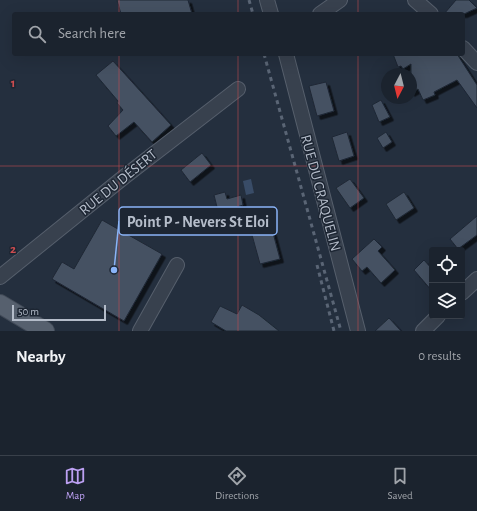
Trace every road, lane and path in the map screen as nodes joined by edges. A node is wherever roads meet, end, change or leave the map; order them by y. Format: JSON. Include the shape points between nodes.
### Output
{"nodes":[{"id":1,"x":267,"y":0,"type":"edge"},
{"id":2,"x":340,"y":0,"type":"edge"},
{"id":3,"x":415,"y":0,"type":"edge"},
{"id":4,"x":270,"y":12,"type":"edge"},
{"id":5,"x":323,"y":12,"type":"edge"},
{"id":6,"x":429,"y":12,"type":"edge"},
{"id":7,"x":465,"y":50,"type":"edge"},
{"id":8,"x":287,"y":56,"type":"edge"},
{"id":9,"x":477,"y":63,"type":"edge"},
{"id":10,"x":238,"y":89,"type":"dead end"},
{"id":11,"x":177,"y":264,"type":"dead end"},
{"id":12,"x":0,"y":277,"type":"edge"},
{"id":13,"x":477,"y":279,"type":"edge"},
{"id":14,"x":465,"y":290,"type":"edge"},
{"id":15,"x":0,"y":304,"type":"edge"},
{"id":16,"x":435,"y":319,"type":"edge"},
{"id":17,"x":45,"y":331,"type":"edge"},
{"id":18,"x":140,"y":331,"type":"edge"},
{"id":19,"x":358,"y":331,"type":"edge"},
{"id":20,"x":423,"y":331,"type":"edge"}],
"edges":[{"from":1,"to":4,"type":"street"},
{"from":2,"to":5,"type":"street"},
{"from":3,"to":6,"type":"street"},
{"from":7,"to":9,"type":"street"},
{"from":8,"to":19,"type":"street","name":"RUE DU CRAQUELIN"},
{"from":10,"to":12,"type":"street","name":"RUE DU DÉSERT"},
{"from":11,"to":18,"type":"street"},
{"from":13,"to":14,"type":"street"},
{"from":15,"to":17,"type":"main road"},
{"from":16,"to":20,"type":"street"}]}
